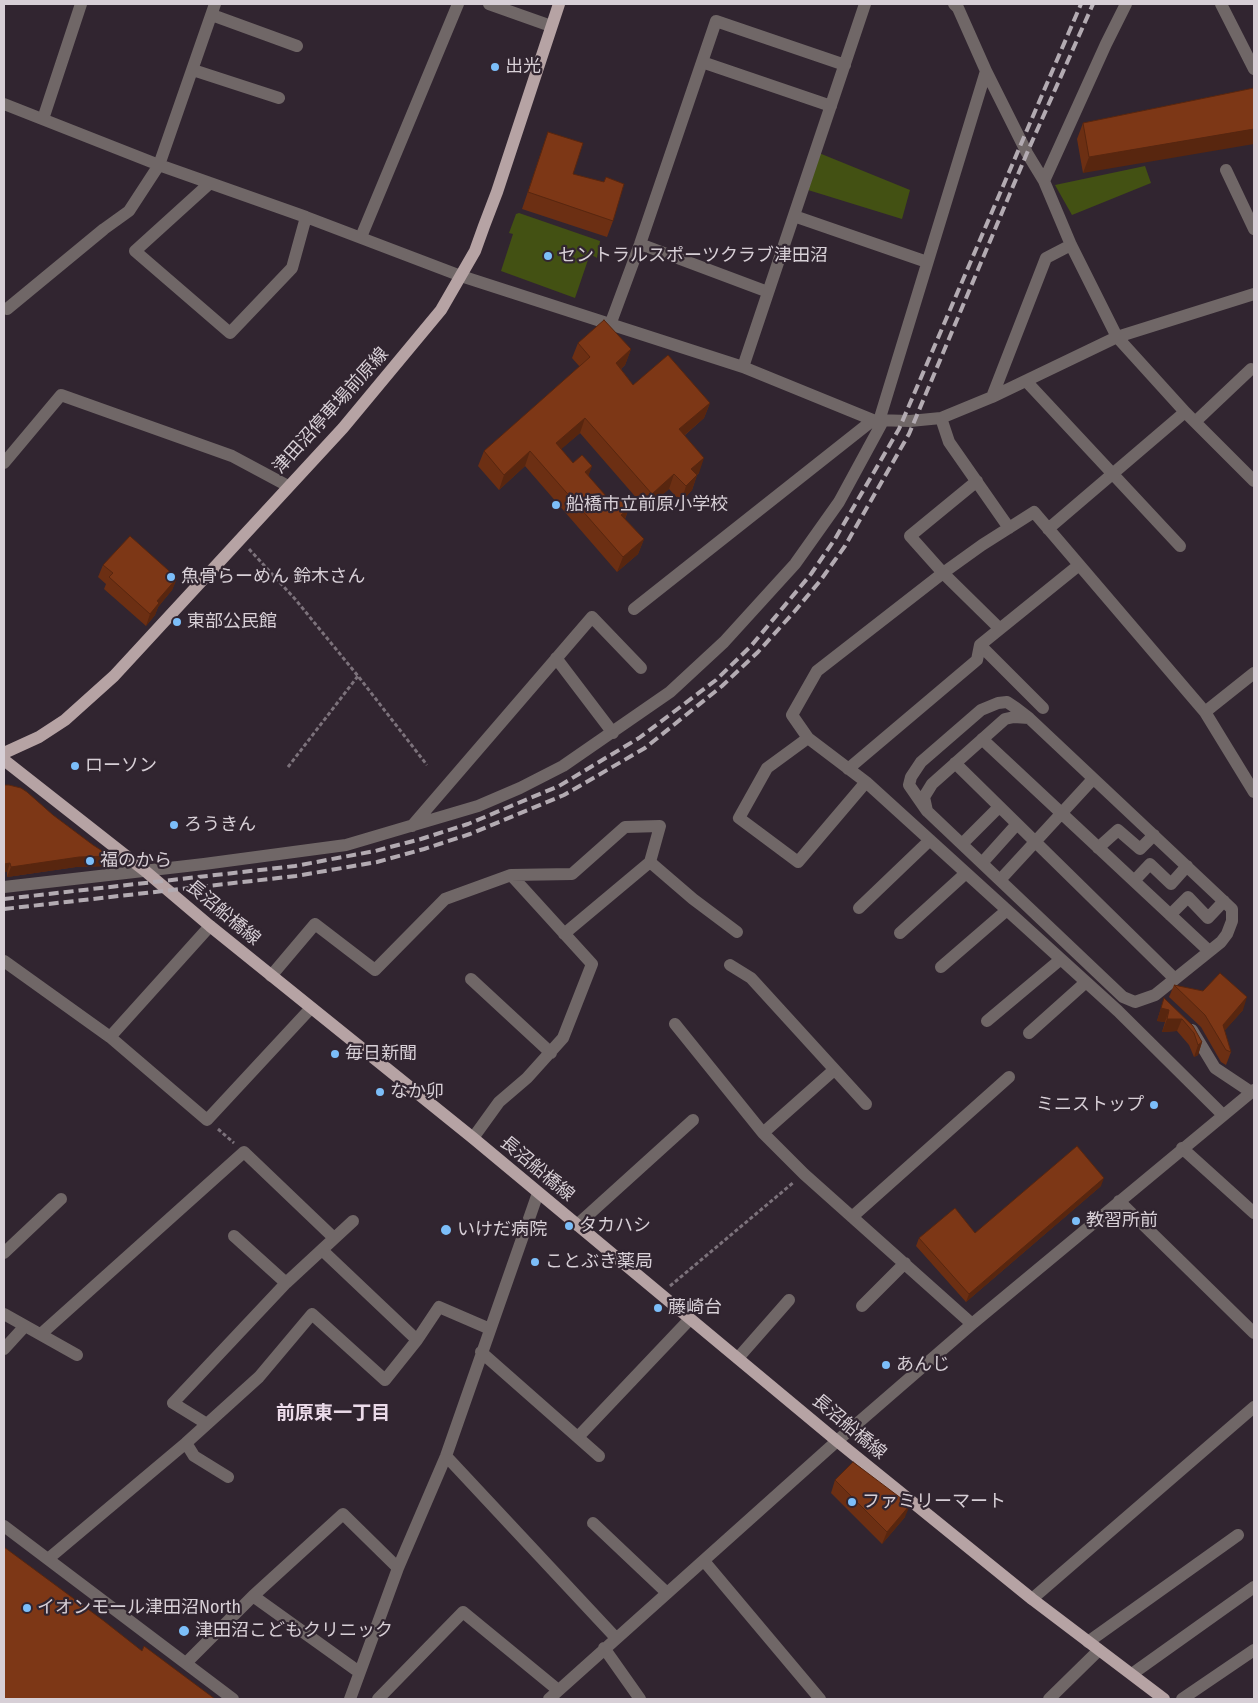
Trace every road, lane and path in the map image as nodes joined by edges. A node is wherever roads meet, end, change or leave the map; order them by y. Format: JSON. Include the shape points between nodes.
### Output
{"nodes":[{"id":1,"x":81,"y":4,"type":"edge"},
{"id":2,"x":458,"y":4,"type":"edge"},
{"id":3,"x":489,"y":4,"type":"edge"},
{"id":4,"x":559,"y":4,"type":"edge"},
{"id":5,"x":865,"y":4,"type":"edge"},
{"id":6,"x":954,"y":4,"type":"edge"},
{"id":7,"x":1126,"y":4,"type":"edge"},
{"id":8,"x":1222,"y":4,"type":"edge"},
{"id":9,"x":213,"y":9,"type":"edge"},
{"id":10,"x":551,"y":26,"type":"junction"},
{"id":11,"x":297,"y":46,"type":"dead end"},
{"id":12,"x":702,"y":62,"type":"junction"},
{"id":13,"x":845,"y":65,"type":"junction"},
{"id":14,"x":1254,"y":68,"type":"edge"},
{"id":15,"x":193,"y":70,"type":"junction"},
{"id":16,"x":986,"y":71,"type":"junction"},
{"id":17,"x":279,"y":98,"type":"dead end"},
{"id":18,"x":4,"y":104,"type":"edge"},
{"id":19,"x":831,"y":106,"type":"junction"},
{"id":20,"x":43,"y":119,"type":"junction"},
{"id":21,"x":159,"y":165,"type":"junction"},
{"id":22,"x":1226,"y":170,"type":"dead end"},
{"id":23,"x":1044,"y":181,"type":"junction"},
{"id":24,"x":210,"y":182,"type":"junction"},
{"id":25,"x":794,"y":216,"type":"junction"},
{"id":26,"x":306,"y":217,"type":"junction"},
{"id":27,"x":1254,"y":229,"type":"edge"},
{"id":28,"x":361,"y":238,"type":"junction"},
{"id":29,"x":640,"y":244,"type":"junction"},
{"id":30,"x":1071,"y":245,"type":"junction"},
{"id":31,"x":927,"y":262,"type":"junction"},
{"id":32,"x":462,"y":276,"type":"junction"},
{"id":33,"x":768,"y":292,"type":"junction"},
{"id":34,"x":1254,"y":294,"type":"edge"},
{"id":35,"x":7,"y":309,"type":"dead end"},
{"id":36,"x":610,"y":325,"type":"junction"},
{"id":37,"x":1117,"y":336,"type":"junction"},
{"id":38,"x":743,"y":367,"type":"junction"},
{"id":39,"x":1250,"y":369,"type":"dead end"},
{"id":40,"x":1026,"y":381,"type":"junction"},
{"id":41,"x":992,"y":397,"type":"junction"},
{"id":42,"x":1185,"y":412,"type":"junction"},
{"id":43,"x":941,"y":418,"type":"junction"},
{"id":44,"x":878,"y":420,"type":"junction"},
{"id":45,"x":1195,"y":422,"type":"junction"},
{"id":46,"x":4,"y":463,"type":"edge"},
{"id":47,"x":1113,"y":473,"type":"junction"},
{"id":48,"x":977,"y":481,"type":"junction"},
{"id":49,"x":1254,"y":481,"type":"edge"},
{"id":50,"x":288,"y":486,"type":"junction"},
{"id":51,"x":1010,"y":528,"type":"junction"},
{"id":52,"x":1048,"y":530,"type":"junction"},
{"id":53,"x":239,"y":539,"type":"junction"},
{"id":54,"x":1180,"y":546,"type":"dead end"},
{"id":55,"x":1079,"y":565,"type":"junction"},
{"id":56,"x":943,"y":573,"type":"junction"},
{"id":57,"x":634,"y":608,"type":"dead end"},
{"id":58,"x":1000,"y":629,"type":"junction"},
{"id":59,"x":980,"y":644,"type":"junction"},
{"id":60,"x":556,"y":658,"type":"junction"},
{"id":61,"x":641,"y":668,"type":"dead end"},
{"id":62,"x":1254,"y":673,"type":"edge"},
{"id":63,"x":358,"y":676,"type":"junction"},
{"id":64,"x":1043,"y":708,"type":"dead end"},
{"id":65,"x":1205,"y":712,"type":"junction"},
{"id":66,"x":1029,"y":718,"type":"junction"},
{"id":67,"x":613,"y":733,"type":"junction"},
{"id":68,"x":808,"y":738,"type":"junction"},
{"id":69,"x":982,"y":739,"type":"junction"},
{"id":70,"x":4,"y":753,"type":"edge"},
{"id":71,"x":4,"y":760,"type":"edge"},
{"id":72,"x":955,"y":763,"type":"junction"},
{"id":73,"x":427,"y":765,"type":"dead end"},
{"id":74,"x":288,"y":767,"type":"dead end"},
{"id":75,"x":848,"y":769,"type":"junction"},
{"id":76,"x":1093,"y":779,"type":"junction"},
{"id":77,"x":866,"y":782,"type":"junction"},
{"id":78,"x":1254,"y":792,"type":"edge"},
{"id":79,"x":1000,"y":807,"type":"junction"},
{"id":80,"x":927,"y":811,"type":"junction"},
{"id":81,"x":1061,"y":814,"type":"junction"},
{"id":82,"x":1017,"y":824,"type":"junction"},
{"id":83,"x":412,"y":826,"type":"junction"},
{"id":84,"x":1154,"y":835,"type":"junction"},
{"id":85,"x":930,"y":840,"type":"junction"},
{"id":86,"x":1034,"y":842,"type":"junction"},
{"id":87,"x":962,"y":844,"type":"junction"},
{"id":88,"x":1098,"y":848,"type":"junction"},
{"id":89,"x":650,"y":862,"type":"junction"},
{"id":90,"x":982,"y":863,"type":"junction"},
{"id":91,"x":1187,"y":866,"type":"junction"},
{"id":92,"x":144,"y":870,"type":"junction"},
{"id":93,"x":966,"y":873,"type":"junction"},
{"id":94,"x":511,"y":875,"type":"junction"},
{"id":95,"x":1000,"y":880,"type":"junction"},
{"id":96,"x":1134,"y":881,"type":"junction"},
{"id":97,"x":4,"y":887,"type":"edge"},
{"id":98,"x":1224,"y":901,"type":"junction"},
{"id":99,"x":859,"y":908,"type":"dead end"},
{"id":100,"x":1007,"y":910,"type":"junction"},
{"id":101,"x":1170,"y":915,"type":"junction"},
{"id":102,"x":210,"y":926,"type":"junction"},
{"id":103,"x":737,"y":932,"type":"dead end"},
{"id":104,"x":900,"y":933,"type":"dead end"},
{"id":105,"x":564,"y":934,"type":"junction"},
{"id":106,"x":1209,"y":951,"type":"junction"},
{"id":107,"x":1061,"y":959,"type":"junction"},
{"id":108,"x":4,"y":961,"type":"edge"},
{"id":109,"x":730,"y":965,"type":"dead end"},
{"id":110,"x":941,"y":967,"type":"dead end"},
{"id":111,"x":271,"y":976,"type":"junction"},
{"id":112,"x":471,"y":979,"type":"dead end"},
{"id":113,"x":1175,"y":979,"type":"junction"},
{"id":114,"x":1086,"y":982,"type":"junction"},
{"id":115,"x":311,"y":1008,"type":"junction"},
{"id":116,"x":1182,"y":1020,"type":"edge"},
{"id":117,"x":988,"y":1021,"type":"dead end"},
{"id":118,"x":675,"y":1024,"type":"dead end"},
{"id":119,"x":1029,"y":1033,"type":"dead end"},
{"id":120,"x":110,"y":1037,"type":"junction"},
{"id":121,"x":551,"y":1053,"type":"junction"},
{"id":122,"x":834,"y":1070,"type":"junction"},
{"id":123,"x":1009,"y":1077,"type":"dead end"},
{"id":124,"x":1253,"y":1091,"type":"edge"},
{"id":125,"x":866,"y":1104,"type":"dead end"},
{"id":126,"x":1223,"y":1115,"type":"junction"},
{"id":127,"x":207,"y":1120,"type":"junction"},
{"id":128,"x":693,"y":1120,"type":"dead end"},
{"id":129,"x":763,"y":1133,"type":"junction"},
{"id":130,"x":473,"y":1138,"type":"junction"},
{"id":131,"x":1182,"y":1148,"type":"junction"},
{"id":132,"x":244,"y":1152,"type":"junction"},
{"id":133,"x":804,"y":1174,"type":"junction"},
{"id":134,"x":538,"y":1194,"type":"junction"},
{"id":135,"x":60,"y":1199,"type":"dead end"},
{"id":136,"x":1119,"y":1201,"type":"junction"},
{"id":137,"x":1254,"y":1213,"type":"edge"},
{"id":138,"x":852,"y":1216,"type":"junction"},
{"id":139,"x":354,"y":1220,"type":"dead end"},
{"id":140,"x":578,"y":1225,"type":"junction"},
{"id":141,"x":234,"y":1236,"type":"dead end"},
{"id":142,"x":334,"y":1238,"type":"junction"},
{"id":143,"x":322,"y":1250,"type":"junction"},
{"id":144,"x":4,"y":1253,"type":"edge"},
{"id":145,"x":905,"y":1264,"type":"junction"},
{"id":146,"x":286,"y":1283,"type":"junction"},
{"id":147,"x":661,"y":1294,"type":"junction"},
{"id":148,"x":789,"y":1300,"type":"dead end"},
{"id":149,"x":862,"y":1306,"type":"dead end"},
{"id":150,"x":4,"y":1314,"type":"edge"},
{"id":151,"x":690,"y":1319,"type":"junction"},
{"id":152,"x":972,"y":1324,"type":"junction"},
{"id":153,"x":25,"y":1326,"type":"junction"},
{"id":154,"x":490,"y":1329,"type":"junction"},
{"id":155,"x":1254,"y":1333,"type":"edge"},
{"id":156,"x":41,"y":1334,"type":"junction"},
{"id":157,"x":417,"y":1340,"type":"junction"},
{"id":158,"x":4,"y":1348,"type":"edge"},
{"id":159,"x":481,"y":1352,"type":"junction"},
{"id":160,"x":77,"y":1355,"type":"dead end"},
{"id":161,"x":738,"y":1358,"type":"junction"},
{"id":162,"x":1254,"y":1407,"type":"edge"},
{"id":163,"x":207,"y":1424,"type":"junction"},
{"id":164,"x":578,"y":1437,"type":"junction"},
{"id":165,"x":837,"y":1441,"type":"junction"},
{"id":166,"x":186,"y":1443,"type":"junction"},
{"id":167,"x":446,"y":1456,"type":"junction"},
{"id":168,"x":600,"y":1456,"type":"dead end"},
{"id":169,"x":228,"y":1477,"type":"dead end"},
{"id":170,"x":593,"y":1523,"type":"dead end"},
{"id":171,"x":4,"y":1526,"type":"edge"},
{"id":172,"x":1238,"y":1535,"type":"dead end"},
{"id":173,"x":48,"y":1559,"type":"junction"},
{"id":174,"x":704,"y":1560,"type":"junction"},
{"id":175,"x":398,"y":1568,"type":"junction"},
{"id":176,"x":1254,"y":1587,"type":"edge"},
{"id":177,"x":667,"y":1594,"type":"junction"},
{"id":178,"x":253,"y":1596,"type":"junction"},
{"id":179,"x":1032,"y":1599,"type":"junction"},
{"id":180,"x":616,"y":1638,"type":"junction"},
{"id":181,"x":1094,"y":1646,"type":"junction"},
{"id":182,"x":604,"y":1648,"type":"junction"},
{"id":183,"x":1254,"y":1650,"type":"edge"},
{"id":184,"x":186,"y":1663,"type":"junction"},
{"id":185,"x":359,"y":1672,"type":"junction"},
{"id":186,"x":1132,"y":1674,"type":"junction"},
{"id":187,"x":553,"y":1695,"type":"edge"},
{"id":188,"x":233,"y":1699,"type":"edge"},
{"id":189,"x":350,"y":1699,"type":"edge"},
{"id":190,"x":378,"y":1699,"type":"edge"},
{"id":191,"x":640,"y":1699,"type":"edge"},
{"id":192,"x":820,"y":1699,"type":"edge"},
{"id":193,"x":1049,"y":1699,"type":"edge"},
{"id":194,"x":1164,"y":1699,"type":"edge"},
{"id":195,"x":1182,"y":1699,"type":"edge"}],
"edges":[{"from":1,"to":20,"type":"street"},
{"from":2,"to":28,"type":"street"},
{"from":3,"to":10,"type":"street"},
{"from":4,"to":10,"type":"main road","name":"津田沼停車場前原線"},
{"from":5,"to":13,"type":"street"},
{"from":6,"to":16,"type":"street"},
{"from":7,"to":23,"type":"street"},
{"from":8,"to":14,"type":"street"},
{"from":9,"to":11,"type":"street"},
{"from":9,"to":15,"type":"street"},
{"from":10,"to":32,"type":"main road","name":"津田沼停車場前原線","via":[[497,192]]},
{"from":12,"to":13,"type":"street","via":[[716,21]]},
{"from":12,"to":19,"type":"street"},
{"from":12,"to":29,"type":"street"},
{"from":13,"to":19,"type":"street"},
{"from":15,"to":17,"type":"street"},
{"from":15,"to":21,"type":"street"},
{"from":16,"to":23,"type":"street"},
{"from":16,"to":31,"type":"street"},
{"from":18,"to":20,"type":"street"},
{"from":19,"to":25,"type":"street"},
{"from":20,"to":21,"type":"street"},
{"from":21,"to":24,"type":"street"},
{"from":21,"to":35,"type":"street","via":[[129,210]]},
{"from":22,"to":27,"type":"street"},
{"from":23,"to":30,"type":"street"},
{"from":24,"to":26,"type":"street"},
{"from":24,"to":26,"type":"street","via":[[135,251],[230,333],[292,268]]},
{"from":25,"to":31,"type":"street"},
{"from":25,"to":33,"type":"street"},
{"from":26,"to":28,"type":"street"},
{"from":28,"to":32,"type":"street"},
{"from":29,"to":33,"type":"street"},
{"from":29,"to":36,"type":"street"},
{"from":30,"to":37,"type":"street"},
{"from":30,"to":41,"type":"street","via":[[1046,258]]},
{"from":31,"to":44,"type":"street"},
{"from":32,"to":36,"type":"street"},
{"from":32,"to":50,"type":"main road","name":"津田沼停車場前原線","via":[[441,310],[412,346],[343,428]]},
{"from":33,"to":38,"type":"street"},
{"from":34,"to":37,"type":"street"},
{"from":36,"to":38,"type":"street"},
{"from":37,"to":40,"type":"street"},
{"from":37,"to":42,"type":"street"},
{"from":38,"to":44,"type":"street"},
{"from":39,"to":45,"type":"street"},
{"from":40,"to":41,"type":"street"},
{"from":40,"to":47,"type":"street"},
{"from":41,"to":43,"type":"street"},
{"from":42,"to":45,"type":"street"},
{"from":42,"to":47,"type":"street"},
{"from":43,"to":44,"type":"street"},
{"from":43,"to":48,"type":"street","via":[[949,442]]},
{"from":44,"to":57,"type":"street"},
{"from":44,"to":67,"type":"street","via":[[839,502],[795,564],[724,642],[670,692]]},
{"from":45,"to":49,"type":"street"},
{"from":46,"to":50,"type":"street","via":[[61,395],[232,456]]},
{"from":47,"to":52,"type":"street"},
{"from":47,"to":54,"type":"street"},
{"from":48,"to":51,"type":"street"},
{"from":48,"to":56,"type":"street","via":[[910,536]]},
{"from":50,"to":53,"type":"main road","name":"津田沼停車場前原線"},
{"from":51,"to":52,"type":"street","via":[[1034,512]]},
{"from":51,"to":56,"type":"street"},
{"from":52,"to":55,"type":"street"},
{"from":53,"to":63,"type":"path","via":[[295,599]]},
{"from":53,"to":70,"type":"main road","name":"津田沼停車場前原線","via":[[90,699],[39,737]]},
{"from":55,"to":58,"type":"street"},
{"from":55,"to":65,"type":"street"},
{"from":56,"to":58,"type":"street"},
{"from":56,"to":68,"type":"street","via":[[817,671],[792,715]]},
{"from":58,"to":59,"type":"street"},
{"from":59,"to":64,"type":"street"},
{"from":59,"to":75,"type":"street","via":[[977,660]]},
{"from":60,"to":61,"type":"street","via":[[592,617]]},
{"from":60,"to":67,"type":"street"},
{"from":60,"to":83,"type":"street"},
{"from":62,"to":65,"type":"street"},
{"from":63,"to":73,"type":"path"},
{"from":63,"to":74,"type":"path"},
{"from":65,"to":78,"type":"street"},
{"from":66,"to":69,"type":"street","via":[[1014,716],[1004,719]]},
{"from":66,"to":76,"type":"street"},
{"from":66,"to":80,"type":"street","via":[[1007,702],[998,703],[981,710],[921,762],[909,785]]},
{"from":67,"to":83,"type":"street","via":[[563,766],[520,788],[478,806]]},
{"from":68,"to":75,"type":"street"},
{"from":68,"to":77,"type":"street","via":[[767,768],[739,818],[798,862]]},
{"from":69,"to":72,"type":"street"},
{"from":69,"to":81,"type":"street"},
{"from":71,"to":92,"type":"main road","name":"長沼船橋線"},
{"from":72,"to":79,"type":"street"},
{"from":72,"to":80,"type":"street","via":[[932,784],[924,797]]},
{"from":75,"to":77,"type":"street"},
{"from":76,"to":81,"type":"street"},
{"from":76,"to":84,"type":"street"},
{"from":77,"to":85,"type":"street"},
{"from":79,"to":82,"type":"street"},
{"from":79,"to":87,"type":"street"},
{"from":80,"to":87,"type":"street"},
{"from":81,"to":86,"type":"street"},
{"from":81,"to":88,"type":"street"},
{"from":82,"to":86,"type":"street"},
{"from":82,"to":90,"type":"street"},
{"from":83,"to":92,"type":"street","via":[[346,845]]},
{"from":84,"to":88,"type":"street","via":[[1140,849],[1118,830]]},
{"from":84,"to":91,"type":"street"},
{"from":85,"to":93,"type":"street"},
{"from":85,"to":99,"type":"street"},
{"from":86,"to":95,"type":"street"},
{"from":86,"to":113,"type":"street"},
{"from":87,"to":90,"type":"street"},
{"from":88,"to":96,"type":"street"},
{"from":89,"to":94,"type":"street","via":[[660,826],[625,827],[572,874]]},
{"from":89,"to":103,"type":"street"},
{"from":89,"to":105,"type":"street"},
{"from":90,"to":95,"type":"street"},
{"from":91,"to":96,"type":"street","via":[[1170,884],[1150,864]]},
{"from":91,"to":98,"type":"street"},
{"from":92,"to":97,"type":"street"},
{"from":92,"to":102,"type":"main road","name":"長沼船橋線"},
{"from":93,"to":100,"type":"street"},
{"from":93,"to":104,"type":"street"},
{"from":94,"to":105,"type":"street"},
{"from":94,"to":111,"type":"street","via":[[445,899],[375,970],[315,924]]},
{"from":95,"to":113,"type":"street","via":[[1123,997],[1135,1002],[1159,998]]},
{"from":96,"to":101,"type":"street"},
{"from":98,"to":101,"type":"street","via":[[1208,918],[1188,897]]},
{"from":98,"to":106,"type":"street","via":[[1232,909],[1232,921],[1228,934]]},
{"from":100,"to":107,"type":"street"},
{"from":100,"to":110,"type":"street"},
{"from":101,"to":106,"type":"street"},
{"from":102,"to":111,"type":"main road","name":"長沼船橋線"},
{"from":102,"to":120,"type":"street"},
{"from":105,"to":121,"type":"street","via":[[592,964],[563,1038]]},
{"from":106,"to":113,"type":"street"},
{"from":107,"to":114,"type":"street"},
{"from":107,"to":117,"type":"street"},
{"from":108,"to":120,"type":"street"},
{"from":109,"to":122,"type":"street","via":[[751,978]]},
{"from":111,"to":115,"type":"main road","name":"長沼船橋線"},
{"from":112,"to":121,"type":"street"},
{"from":114,"to":119,"type":"street"},
{"from":114,"to":126,"type":"street"},
{"from":115,"to":127,"type":"street"},
{"from":115,"to":130,"type":"main road","name":"長沼船橋線"},
{"from":116,"to":124,"type":"street","via":[[1195,1033],[1215,1068]]},
{"from":118,"to":129,"type":"street"},
{"from":120,"to":127,"type":"street"},
{"from":121,"to":130,"type":"street","via":[[499,1102]]},
{"from":122,"to":125,"type":"street"},
{"from":122,"to":129,"type":"street"},
{"from":123,"to":138,"type":"street"},
{"from":124,"to":126,"type":"street"},
{"from":126,"to":131,"type":"street"},
{"from":127,"to":132,"type":"path"},
{"from":128,"to":140,"type":"street"},
{"from":129,"to":133,"type":"street"},
{"from":130,"to":134,"type":"main road","name":"長沼船橋線"},
{"from":131,"to":136,"type":"street"},
{"from":131,"to":137,"type":"street"},
{"from":132,"to":142,"type":"street"},
{"from":132,"to":156,"type":"street"},
{"from":133,"to":138,"type":"street"},
{"from":133,"to":147,"type":"path"},
{"from":134,"to":140,"type":"main road","name":"長沼船橋線"},
{"from":134,"to":154,"type":"street"},
{"from":135,"to":144,"type":"street"},
{"from":136,"to":152,"type":"street"},
{"from":136,"to":155,"type":"street"},
{"from":138,"to":145,"type":"street"},
{"from":139,"to":142,"type":"street"},
{"from":140,"to":147,"type":"main road","name":"長沼船橋線"},
{"from":141,"to":146,"type":"street"},
{"from":142,"to":143,"type":"street"},
{"from":143,"to":146,"type":"street"},
{"from":143,"to":157,"type":"street"},
{"from":145,"to":149,"type":"street"},
{"from":145,"to":152,"type":"street"},
{"from":146,"to":163,"type":"street","via":[[172,1402]]},
{"from":147,"to":151,"type":"main road","name":"長沼船橋線"},
{"from":148,"to":161,"type":"street"},
{"from":150,"to":153,"type":"street"},
{"from":151,"to":161,"type":"main road","name":"長沼船橋線"},
{"from":151,"to":164,"type":"street"},
{"from":152,"to":165,"type":"street"},
{"from":153,"to":156,"type":"street"},
{"from":153,"to":158,"type":"street"},
{"from":154,"to":157,"type":"street","via":[[439,1307]]},
{"from":154,"to":159,"type":"street"},
{"from":156,"to":160,"type":"street"},
{"from":157,"to":163,"type":"street","via":[[385,1380],[312,1314],[258,1377]]},
{"from":159,"to":164,"type":"street"},
{"from":159,"to":167,"type":"street"},
{"from":161,"to":165,"type":"main road","name":"長沼船橋線"},
{"from":162,"to":179,"type":"street"},
{"from":163,"to":166,"type":"street"},
{"from":164,"to":168,"type":"street"},
{"from":165,"to":174,"type":"street"},
{"from":165,"to":179,"type":"main road","name":"長沼船橋線"},
{"from":166,"to":169,"type":"street","via":[[194,1456]]},
{"from":166,"to":173,"type":"street"},
{"from":167,"to":175,"type":"street"},
{"from":167,"to":180,"type":"street"},
{"from":170,"to":177,"type":"street"},
{"from":171,"to":173,"type":"street"},
{"from":172,"to":181,"type":"street"},
{"from":173,"to":184,"type":"street"},
{"from":174,"to":177,"type":"street"},
{"from":174,"to":192,"type":"street"},
{"from":175,"to":178,"type":"street","via":[[343,1514]]},
{"from":175,"to":185,"type":"street"},
{"from":176,"to":186,"type":"street"},
{"from":177,"to":180,"type":"street"},
{"from":178,"to":184,"type":"street"},
{"from":178,"to":185,"type":"street"},
{"from":179,"to":181,"type":"main road","name":"長沼船橋線"},
{"from":180,"to":182,"type":"street"},
{"from":181,"to":186,"type":"main road","name":"長沼船橋線"},
{"from":181,"to":193,"type":"street"},
{"from":182,"to":187,"type":"street"},
{"from":182,"to":191,"type":"street"},
{"from":183,"to":195,"type":"street"},
{"from":184,"to":188,"type":"street"},
{"from":185,"to":189,"type":"street"},
{"from":186,"to":194,"type":"main road","name":"長沼船橋線"},
{"from":187,"to":190,"type":"street","via":[[463,1612]]}]}
